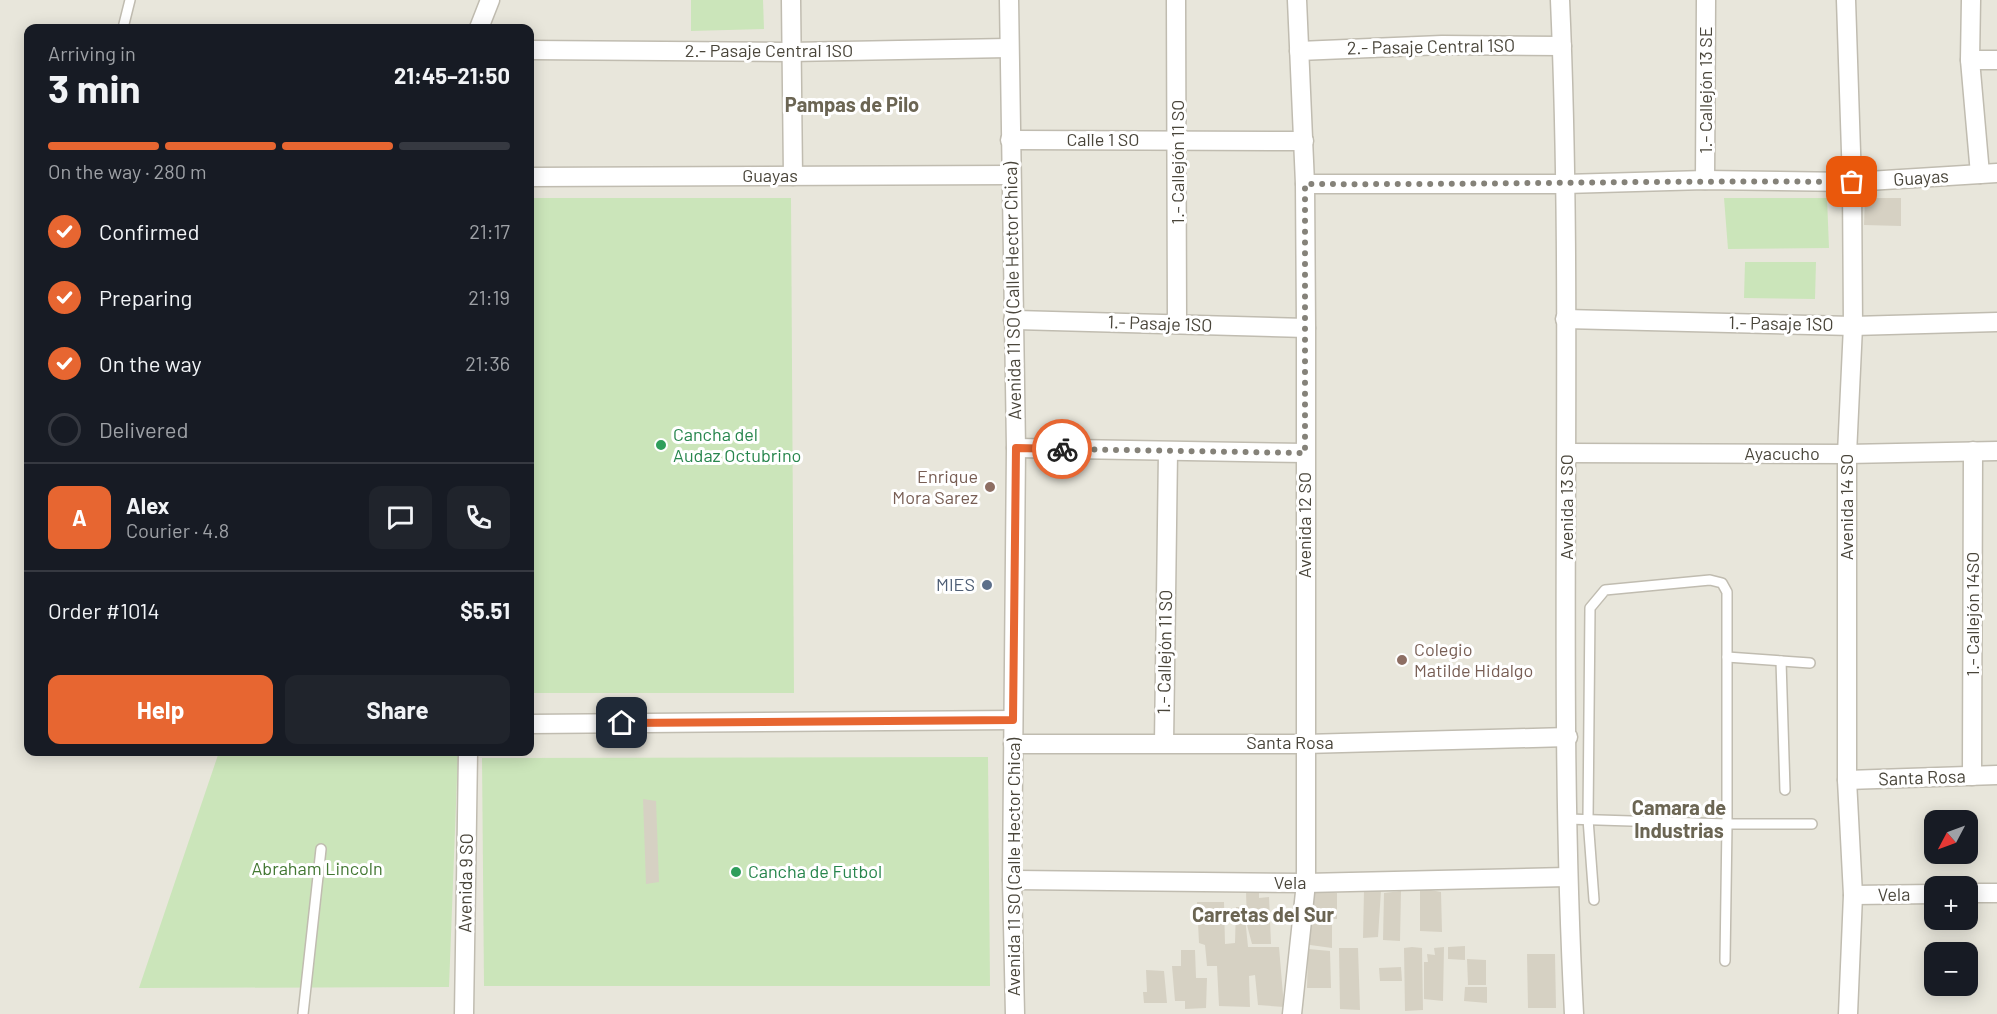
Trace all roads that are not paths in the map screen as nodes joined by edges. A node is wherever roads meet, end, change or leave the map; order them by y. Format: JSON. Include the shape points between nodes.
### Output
{"nodes":[{"id":1,"x":130,"y":0,"type":"edge"},
{"id":2,"x":489,"y":0,"type":"edge"},
{"id":3,"x":791,"y":0,"type":"edge"},
{"id":4,"x":1009,"y":0,"type":"edge"},
{"id":5,"x":1176,"y":0,"type":"edge"},
{"id":6,"x":1297,"y":0,"type":"edge"},
{"id":7,"x":1560,"y":0,"type":"edge"},
{"id":8,"x":1706,"y":0,"type":"edge"},
{"id":9,"x":1846,"y":0,"type":"edge"},
{"id":10,"x":1971,"y":0,"type":"edge"},
{"id":11,"x":124,"y":24,"type":"edge"},
{"id":12,"x":480,"y":24,"type":"edge"},
{"id":13,"x":1562,"y":46,"type":"junction"},
{"id":14,"x":1008,"y":48,"type":"junction"},
{"id":15,"x":534,"y":50,"type":"edge"},
{"id":16,"x":1299,"y":51,"type":"junction"},
{"id":17,"x":790,"y":52,"type":"junction"},
{"id":18,"x":1970,"y":60,"type":"junction"},
{"id":19,"x":1997,"y":60,"type":"edge"},
{"id":20,"x":1010,"y":140,"type":"junction"},
{"id":21,"x":1178,"y":141,"type":"junction"},
{"id":22,"x":1304,"y":141,"type":"junction"},
{"id":23,"x":1988,"y":174,"type":"edge"},
{"id":24,"x":1011,"y":175,"type":"junction"},
{"id":25,"x":793,"y":176,"type":"junction"},
{"id":26,"x":534,"y":177,"type":"edge"},
{"id":27,"x":1705,"y":180,"type":"junction"},
{"id":28,"x":1852,"y":182,"type":"junction"},
{"id":29,"x":1305,"y":184,"type":"junction"},
{"id":30,"x":1565,"y":184,"type":"junction"},
{"id":31,"x":1565,"y":319,"type":"junction"},
{"id":32,"x":1013,"y":320,"type":"junction"},
{"id":33,"x":1997,"y":322,"type":"edge"},
{"id":34,"x":1176,"y":324,"type":"junction"},
{"id":35,"x":1853,"y":326,"type":"junction"},
{"id":36,"x":1306,"y":328,"type":"junction"},
{"id":37,"x":1016,"y":448,"type":"junction"},
{"id":38,"x":1997,"y":451,"type":"edge"},
{"id":39,"x":1167,"y":452,"type":"junction"},
{"id":40,"x":1973,"y":452,"type":"junction"},
{"id":41,"x":1305,"y":453,"type":"junction"},
{"id":42,"x":1567,"y":453,"type":"junction"},
{"id":43,"x":1847,"y":454,"type":"junction"},
{"id":44,"x":1727,"y":657,"type":"junction"},
{"id":45,"x":1781,"y":661,"type":"junction"},
{"id":46,"x":1810,"y":663,"type":"dead end"},
{"id":47,"x":1013,"y":720,"type":"junction"},
{"id":48,"x":534,"y":724,"type":"edge"},
{"id":49,"x":1568,"y":737,"type":"junction"},
{"id":50,"x":1164,"y":743,"type":"junction"},
{"id":51,"x":1013,"y":744,"type":"junction"},
{"id":52,"x":1305,"y":744,"type":"junction"},
{"id":53,"x":468,"y":756,"type":"edge"},
{"id":54,"x":1997,"y":775,"type":"edge"},
{"id":55,"x":1972,"y":776,"type":"junction"},
{"id":56,"x":1847,"y":780,"type":"junction"},
{"id":57,"x":1785,"y":790,"type":"dead end"},
{"id":58,"x":1567,"y":819,"type":"junction"},
{"id":59,"x":1588,"y":819,"type":"junction"},
{"id":60,"x":1727,"y":824,"type":"junction"},
{"id":61,"x":1812,"y":824,"type":"dead end"},
{"id":62,"x":321,"y":849,"type":"dead end"},
{"id":63,"x":1567,"y":877,"type":"junction"},
{"id":64,"x":1012,"y":880,"type":"junction"},
{"id":65,"x":1306,"y":883,"type":"junction"},
{"id":66,"x":1978,"y":893,"type":"edge"},
{"id":67,"x":1997,"y":893,"type":"edge"},
{"id":68,"x":1924,"y":894,"type":"edge"},
{"id":69,"x":1853,"y":895,"type":"junction"},
{"id":70,"x":1594,"y":900,"type":"dead end"},
{"id":71,"x":1725,"y":961,"type":"dead end"},
{"id":72,"x":303,"y":1014,"type":"edge"},
{"id":73,"x":464,"y":1014,"type":"edge"},
{"id":74,"x":1015,"y":1014,"type":"edge"},
{"id":75,"x":1292,"y":1014,"type":"edge"},
{"id":76,"x":1574,"y":1014,"type":"edge"},
{"id":77,"x":1848,"y":1014,"type":"edge"}],
"edges":[{"from":1,"to":11,"type":"lane"},
{"from":2,"to":12,"type":"street"},
{"from":3,"to":17,"type":"street"},
{"from":4,"to":14,"type":"street","name":"Avenida 11 SO (Calle Hector Chica)"},
{"from":5,"to":21,"type":"street","name":"1.- Callejón 11 SO"},
{"from":6,"to":16,"type":"street","name":"Avenida 12 SO"},
{"from":7,"to":13,"type":"street","name":"Avenida 13 SO"},
{"from":8,"to":27,"type":"street","name":"1.- Callejón 13 SE"},
{"from":9,"to":28,"type":"street","name":"Avenida 14 SO"},
{"from":10,"to":18,"type":"street"},
{"from":13,"to":16,"type":"street","name":"2.- Pasaje Central 1SO","via":[[1442,45]]},
{"from":13,"to":30,"type":"street","name":"Avenida 13 SO"},
{"from":14,"to":17,"type":"street","name":"2.- Pasaje Central 1SO"},
{"from":14,"to":20,"type":"street","name":"Avenida 11 SO (Calle Hector Chica)"},
{"from":15,"to":17,"type":"street","name":"2.- Pasaje Central 1SO"},
{"from":16,"to":22,"type":"street","name":"Avenida 12 SO"},
{"from":17,"to":25,"type":"street"},
{"from":18,"to":19,"type":"street"},
{"from":18,"to":23,"type":"street"},
{"from":20,"to":21,"type":"street","name":"Calle 1 SO"},
{"from":20,"to":24,"type":"street","name":"Avenida 11 SO (Calle Hector Chica)"},
{"from":21,"to":22,"type":"street","name":"Calle 1 SO"},
{"from":21,"to":34,"type":"street","name":"1.- Callejón 11 SO"},
{"from":22,"to":29,"type":"street","name":"Avenida 12 SO"},
{"from":23,"to":28,"type":"street","name":"Guayas"},
{"from":24,"to":25,"type":"street","name":"Guayas"},
{"from":24,"to":32,"type":"street","name":"Avenida 11 SO (Calle Hector Chica)"},
{"from":25,"to":26,"type":"street","name":"Guayas"},
{"from":27,"to":28,"type":"street","name":"Guayas"},
{"from":27,"to":30,"type":"street","name":"Guayas"},
{"from":28,"to":35,"type":"street","name":"Avenida 14 SO"},
{"from":29,"to":30,"type":"street","name":"Guayas"},
{"from":29,"to":36,"type":"street","name":"Avenida 12 SO"},
{"from":30,"to":31,"type":"street","name":"Avenida 13 SO"},
{"from":31,"to":35,"type":"street","name":"1.- Pasaje 1SO"},
{"from":31,"to":42,"type":"street","name":"Avenida 13 SO"},
{"from":32,"to":34,"type":"street","name":"1.- Pasaje 1SO"},
{"from":32,"to":37,"type":"street","name":"Avenida 11 SO (Calle Hector Chica)"},
{"from":33,"to":35,"type":"street","name":"1.- Pasaje 1SO"},
{"from":34,"to":36,"type":"street","name":"1.- Pasaje 1SO"},
{"from":35,"to":43,"type":"street","name":"Avenida 14 SO"},
{"from":36,"to":41,"type":"street","name":"Avenida 12 SO"},
{"from":37,"to":39,"type":"street"},
{"from":37,"to":47,"type":"street","name":"Avenida 11 SO (Calle Hector Chica)"},
{"from":38,"to":40,"type":"street","name":"Ayacucho"},
{"from":39,"to":41,"type":"street"},
{"from":39,"to":50,"type":"street","name":"1.- Callejón 11 SO"},
{"from":40,"to":43,"type":"street","name":"Ayacucho"},
{"from":40,"to":55,"type":"street","name":"1.- Callejón 14SO"},
{"from":41,"to":52,"type":"street","name":"Avenida 12 SO"},
{"from":42,"to":43,"type":"street","name":"Ayacucho"},
{"from":42,"to":49,"type":"street","name":"Avenida 13 SO"},
{"from":43,"to":56,"type":"street","name":"Avenida 14 SO"},
{"from":44,"to":45,"type":"lane"},
{"from":44,"to":59,"type":"lane","via":[[1727,592],[1722,583],[1710,580],[1605,590],[1597,597],[1590,608]]},
{"from":44,"to":60,"type":"lane"},
{"from":45,"to":46,"type":"lane"},
{"from":45,"to":57,"type":"lane"},
{"from":47,"to":48,"type":"street"},
{"from":47,"to":51,"type":"street","name":"Avenida 11 SO (Calle Hector Chica)"},
{"from":49,"to":52,"type":"street","name":"Santa Rosa"},
{"from":49,"to":58,"type":"street","name":"Avenida 13 SO"},
{"from":50,"to":51,"type":"street","name":"Santa Rosa"},
{"from":50,"to":52,"type":"street","name":"Santa Rosa"},
{"from":51,"to":64,"type":"street","name":"Avenida 11 SO (Calle Hector Chica)"},
{"from":52,"to":65,"type":"street","name":"Avenida 12 SO"},
{"from":53,"to":73,"type":"street","name":"Avenida 9 SO"},
{"from":54,"to":55,"type":"street","name":"Santa Rosa"},
{"from":55,"to":56,"type":"street","name":"Santa Rosa"},
{"from":56,"to":69,"type":"street","name":"Avenida 14 SO"},
{"from":58,"to":59,"type":"lane"},
{"from":58,"to":63,"type":"street","name":"Avenida 13 SO"},
{"from":59,"to":60,"type":"lane"},
{"from":59,"to":70,"type":"lane"},
{"from":60,"to":61,"type":"lane"},
{"from":60,"to":71,"type":"lane"},
{"from":62,"to":72,"type":"lane"},
{"from":63,"to":65,"type":"street","name":"Vela"},
{"from":63,"to":76,"type":"street","name":"Avenida 13 SO"},
{"from":64,"to":65,"type":"street","name":"Vela"},
{"from":64,"to":74,"type":"street","name":"Avenida 11 SO (Calle Hector Chica)"},
{"from":65,"to":75,"type":"street","name":"Avenida 12 SO"},
{"from":66,"to":67,"type":"street"},
{"from":68,"to":69,"type":"street","name":"Vela"},
{"from":69,"to":77,"type":"street","name":"Avenida 14 SO"}]}
